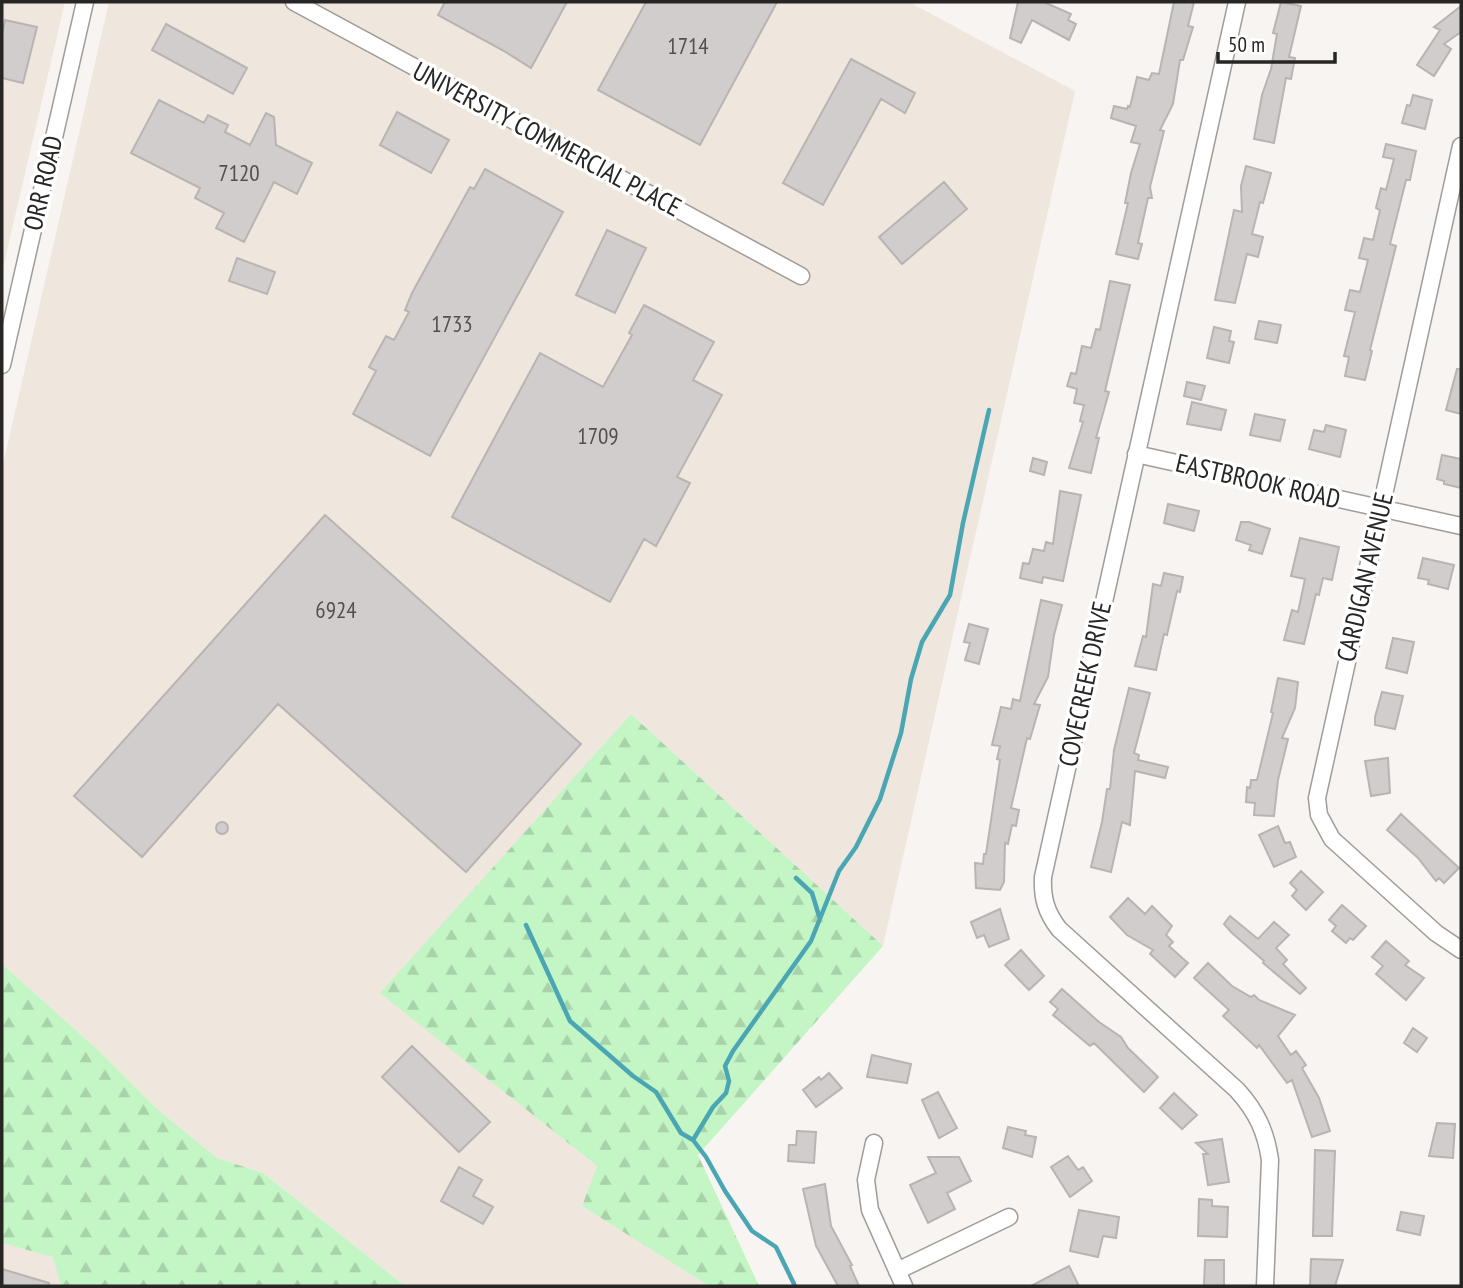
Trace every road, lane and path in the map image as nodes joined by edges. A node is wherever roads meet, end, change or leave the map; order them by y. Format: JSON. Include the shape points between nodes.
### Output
{"nodes":[{"id":1,"x":85,"y":2,"type":"edge"},
{"id":2,"x":294,"y":2,"type":"edge"},
{"id":3,"x":1237,"y":2,"type":"edge"},
{"id":4,"x":1461,"y":146,"type":"edge"},
{"id":5,"x":800,"y":276,"type":"dead end"},
{"id":6,"x":2,"y":365,"type":"edge"},
{"id":7,"x":1136,"y":454,"type":"junction"},
{"id":8,"x":1381,"y":509,"type":"junction"},
{"id":9,"x":1461,"y":526,"type":"edge"},
{"id":10,"x":1461,"y":950,"type":"edge"},
{"id":11,"x":874,"y":1143,"type":"dead end"},
{"id":12,"x":1009,"y":1217,"type":"dead end"},
{"id":13,"x":897,"y":1271,"type":"junction"},
{"id":14,"x":904,"y":1286,"type":"edge"},
{"id":15,"x":1265,"y":1286,"type":"edge"}],
"edges":[{"from":1,"to":6,"type":"street","name":"ORR ROAD"},
{"from":2,"to":5,"type":"street","name":"UNIVERSITY COMMERCIAL PLACE"},
{"from":3,"to":7,"type":"street","name":"COVECREEK DRIVE"},
{"from":4,"to":8,"type":"street","name":"CARDIGAN AVENUE"},
{"from":7,"to":8,"type":"street","name":"EASTBROOK ROAD"},
{"from":7,"to":15,"type":"street","name":"COVECREEK DRIVE","via":[[1042,893],[1059,929],[1251,1105],[1261,1123],[1270,1160]]},
{"from":8,"to":9,"type":"street","name":"EASTBROOK ROAD"},
{"from":8,"to":10,"type":"street","name":"CARDIGAN AVENUE","via":[[1318,789],[1319,816],[1332,839]]},
{"from":11,"to":13,"type":"street","via":[[866,1180],[868,1198]]},
{"from":12,"to":13,"type":"street"},
{"from":13,"to":14,"type":"street"}]}
